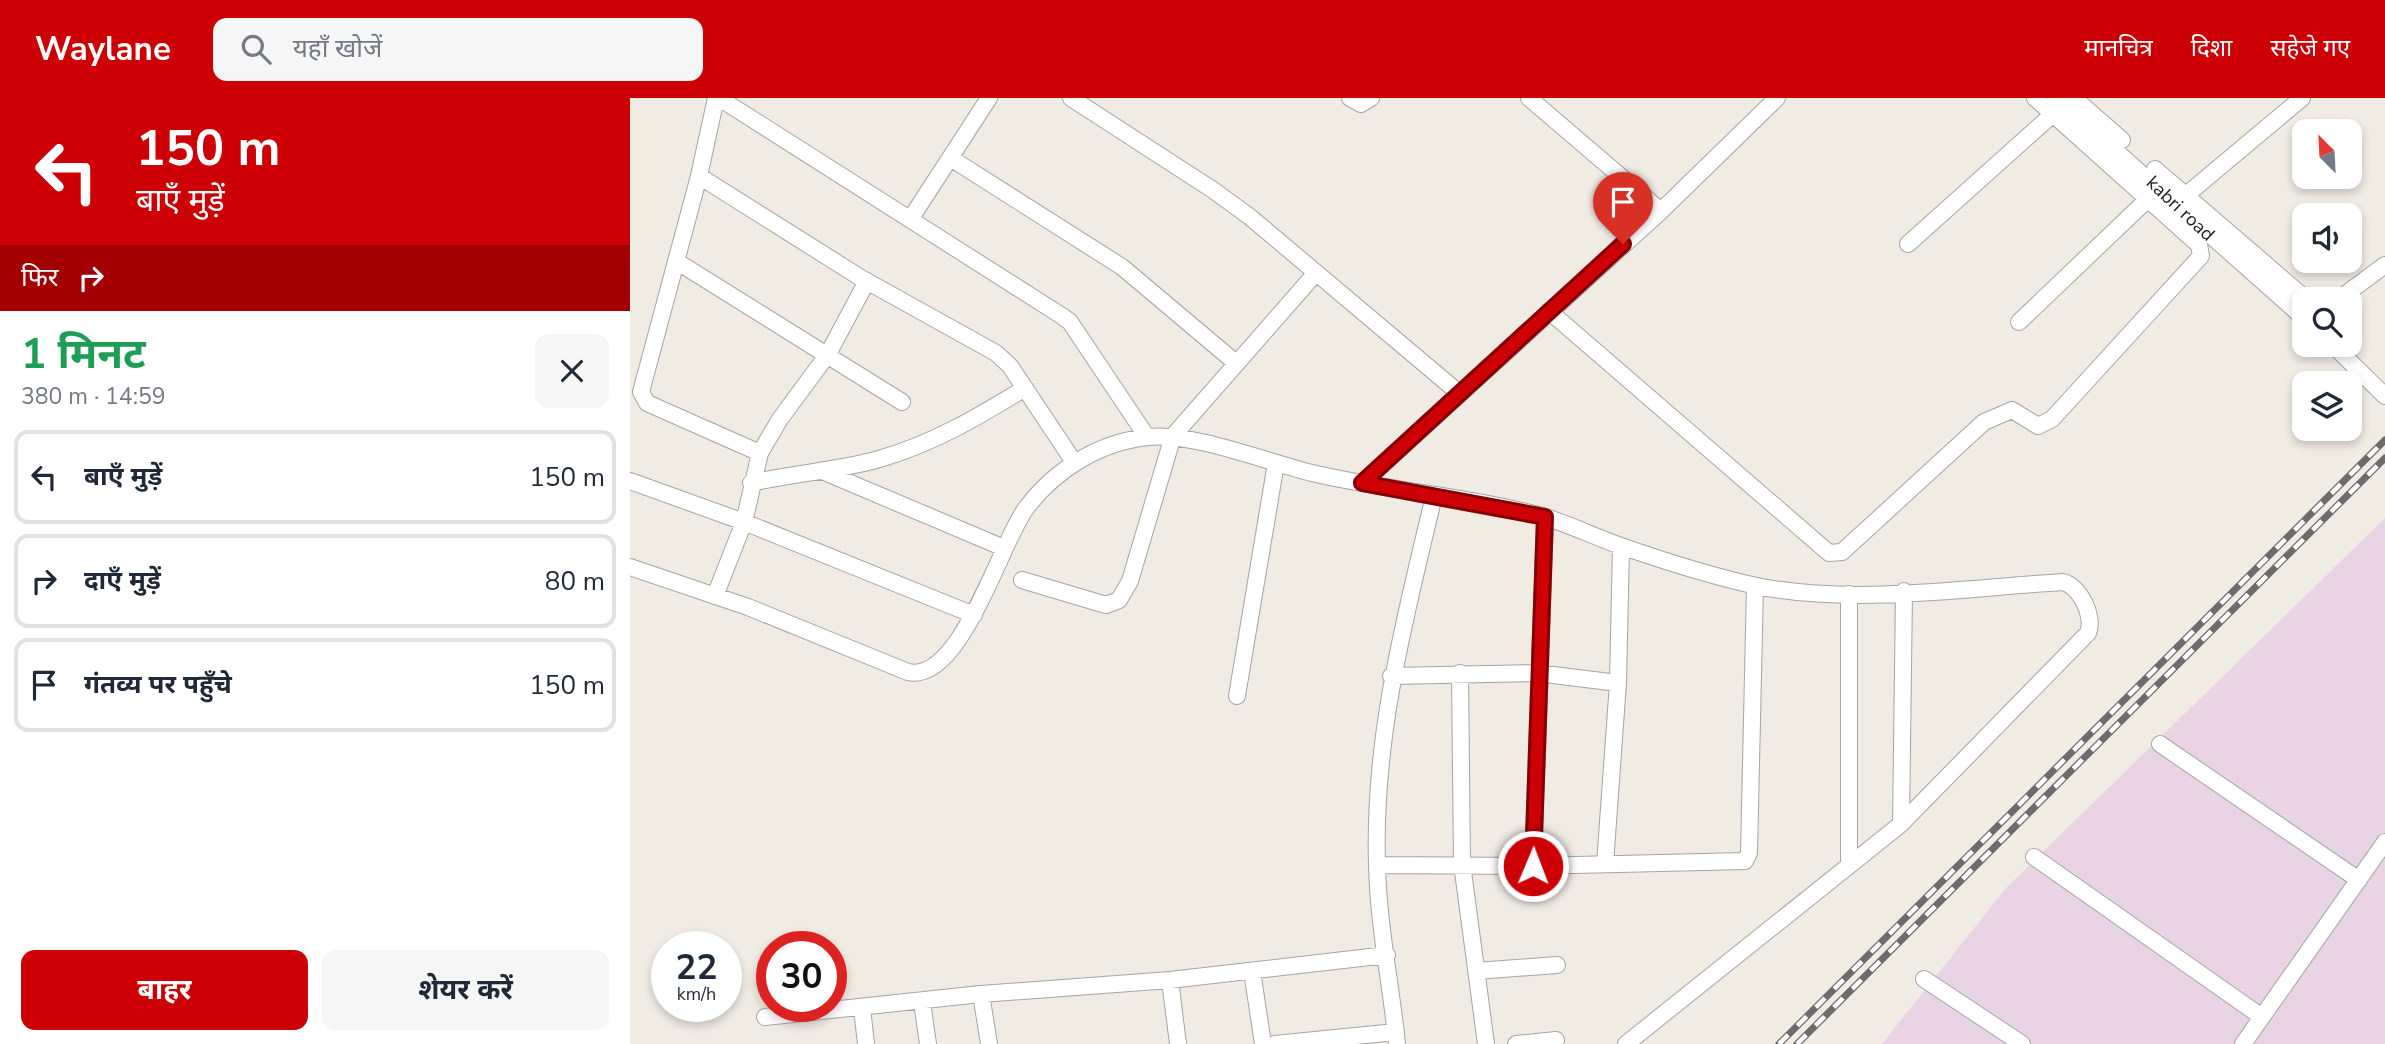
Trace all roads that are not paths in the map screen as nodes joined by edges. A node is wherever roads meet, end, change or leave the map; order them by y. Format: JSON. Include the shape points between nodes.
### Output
{"nodes":[{"id":1,"x":718,"y":98,"type":"edge"},
{"id":2,"x":989,"y":98,"type":"edge"},
{"id":3,"x":1071,"y":98,"type":"edge"},
{"id":4,"x":1350,"y":98,"type":"edge"},
{"id":5,"x":1371,"y":98,"type":"edge"},
{"id":6,"x":1529,"y":98,"type":"edge"},
{"id":7,"x":1777,"y":98,"type":"edge"},
{"id":8,"x":2035,"y":98,"type":"edge"},
{"id":9,"x":2074,"y":98,"type":"edge"},
{"id":10,"x":2302,"y":98,"type":"edge"},
{"id":11,"x":2055,"y":106,"type":"edge"},
{"id":12,"x":952,"y":159,"type":"junction"},
{"id":13,"x":699,"y":176,"type":"junction"},
{"id":14,"x":2185,"y":196,"type":"junction"},
{"id":15,"x":2149,"y":198,"type":"junction"},
{"id":16,"x":1661,"y":211,"type":"junction"},
{"id":17,"x":911,"y":218,"type":"junction"},
{"id":18,"x":1908,"y":244,"type":"dead end"},
{"id":19,"x":676,"y":261,"type":"junction"},
{"id":20,"x":2385,"y":265,"type":"edge"},
{"id":21,"x":1315,"y":274,"type":"junction"},
{"id":22,"x":867,"y":281,"type":"junction"},
{"id":23,"x":2292,"y":287,"type":"edge"},
{"id":24,"x":2355,"y":287,"type":"edge"},
{"id":25,"x":2292,"y":307,"type":"edge"},
{"id":26,"x":1549,"y":311,"type":"junction"},
{"id":27,"x":2019,"y":323,"type":"dead end"},
{"id":28,"x":828,"y":354,"type":"junction"},
{"id":29,"x":2345,"y":357,"type":"edge"},
{"id":30,"x":1236,"y":363,"type":"junction"},
{"id":31,"x":1025,"y":388,"type":"junction"},
{"id":32,"x":1459,"y":393,"type":"junction"},
{"id":33,"x":2385,"y":396,"type":"edge"},
{"id":34,"x":902,"y":402,"type":"dead end"},
{"id":35,"x":1173,"y":436,"type":"junction"},
{"id":36,"x":1147,"y":437,"type":"junction"},
{"id":37,"x":760,"y":453,"type":"junction"},
{"id":38,"x":1074,"y":462,"type":"junction"},
{"id":39,"x":1276,"y":463,"type":"junction"},
{"id":40,"x":822,"y":471,"type":"junction"},
{"id":41,"x":630,"y":481,"type":"edge"},
{"id":42,"x":751,"y":483,"type":"junction"},
{"id":43,"x":1362,"y":483,"type":"junction"},
{"id":44,"x":1434,"y":496,"type":"junction"},
{"id":45,"x":1545,"y":517,"type":"junction"},
{"id":46,"x":744,"y":522,"type":"junction"},
{"id":47,"x":1621,"y":546,"type":"junction"},
{"id":48,"x":1004,"y":548,"type":"junction"},
{"id":49,"x":630,"y":567,"type":"edge"},
{"id":50,"x":1022,"y":580,"type":"dead end"},
{"id":51,"x":1755,"y":586,"type":"junction"},
{"id":52,"x":1904,"y":591,"type":"junction"},
{"id":53,"x":1849,"y":594,"type":"junction"},
{"id":54,"x":715,"y":596,"type":"junction"},
{"id":55,"x":974,"y":615,"type":"junction"},
{"id":56,"x":1460,"y":673,"type":"junction"},
{"id":57,"x":1537,"y":674,"type":"junction"},
{"id":58,"x":1391,"y":676,"type":"junction"},
{"id":59,"x":1618,"y":683,"type":"junction"},
{"id":60,"x":1237,"y":695,"type":"dead end"},
{"id":61,"x":2160,"y":744,"type":"dead end"},
{"id":62,"x":1901,"y":824,"type":"junction"},
{"id":63,"x":2385,"y":842,"type":"edge"},
{"id":64,"x":2034,"y":857,"type":"dead end"},
{"id":65,"x":1462,"y":864,"type":"junction"},
{"id":66,"x":1605,"y":864,"type":"junction"},
{"id":67,"x":1377,"y":865,"type":"junction"},
{"id":68,"x":1849,"y":865,"type":"junction"},
{"id":69,"x":1533,"y":866,"type":"junction"},
{"id":70,"x":2359,"y":880,"type":"junction"},
{"id":71,"x":1387,"y":955,"type":"junction"},
{"id":72,"x":1557,"y":965,"type":"dead end"},
{"id":73,"x":1252,"y":971,"type":"junction"},
{"id":74,"x":1476,"y":971,"type":"junction"},
{"id":75,"x":1924,"y":979,"type":"dead end"},
{"id":76,"x":1170,"y":980,"type":"junction"},
{"id":77,"x":981,"y":994,"type":"junction"},
{"id":78,"x":922,"y":1002,"type":"junction"},
{"id":79,"x":862,"y":1008,"type":"junction"},
{"id":80,"x":847,"y":1009,"type":"edge"},
{"id":81,"x":2262,"y":1017,"type":"junction"},
{"id":82,"x":1397,"y":1038,"type":"edge"},
{"id":83,"x":1556,"y":1040,"type":"dead end"},
{"id":84,"x":866,"y":1044,"type":"edge"},
{"id":85,"x":928,"y":1044,"type":"edge"},
{"id":86,"x":989,"y":1044,"type":"edge"},
{"id":87,"x":1178,"y":1044,"type":"edge"},
{"id":88,"x":1263,"y":1044,"type":"edge"},
{"id":89,"x":1275,"y":1044,"type":"edge"},
{"id":90,"x":1486,"y":1044,"type":"edge"},
{"id":91,"x":1516,"y":1044,"type":"edge"},
{"id":92,"x":1626,"y":1044,"type":"edge"},
{"id":93,"x":2022,"y":1044,"type":"edge"},
{"id":94,"x":2243,"y":1044,"type":"edge"}],
"edges":[{"from":1,"to":13,"type":"street"},
{"from":1,"to":17,"type":"street"},
{"from":2,"to":12,"type":"street"},
{"from":3,"to":21,"type":"street","via":[[1213,190]]},
{"from":4,"to":5,"type":"street","via":[[1361,104]]},
{"from":6,"to":16,"type":"street"},
{"from":7,"to":16,"type":"street"},
{"from":8,"to":11,"type":"street"},
{"from":9,"to":14,"type":"street"},
{"from":10,"to":14,"type":"street"},
{"from":11,"to":15,"type":"street"},
{"from":11,"to":18,"type":"street"},
{"from":11,"to":25,"type":"street","name":"kabri road"},
{"from":12,"to":17,"type":"street"},
{"from":12,"to":30,"type":"street","via":[[1122,267]]},
{"from":13,"to":19,"type":"street"},
{"from":13,"to":22,"type":"street"},
{"from":14,"to":23,"type":"street"},
{"from":15,"to":26,"type":"street","via":[[2199,245],[2202,256],[2052,419],[2038,426],[2012,410],[1984,422],[1836,554],[1829,553]]},
{"from":15,"to":27,"type":"street"},
{"from":16,"to":26,"type":"street"},
{"from":17,"to":36,"type":"street","via":[[1070,322]]},
{"from":19,"to":28,"type":"street"},
{"from":19,"to":37,"type":"street","via":[[641,392],[643,399]]},
{"from":20,"to":24,"type":"street"},
{"from":21,"to":30,"type":"street"},
{"from":21,"to":32,"type":"street"},
{"from":22,"to":28,"type":"street"},
{"from":22,"to":31,"type":"street","via":[[996,353]]},
{"from":26,"to":32,"type":"street"},
{"from":28,"to":34,"type":"street"},
{"from":28,"to":37,"type":"street"},
{"from":29,"to":33,"type":"street"},
{"from":30,"to":35,"type":"street"},
{"from":31,"to":38,"type":"street"},
{"from":31,"to":40,"type":"street","via":[[941,437],[879,459]]},
{"from":32,"to":43,"type":"street"},
{"from":35,"to":36,"type":"street"},
{"from":35,"to":39,"type":"street"},
{"from":35,"to":50,"type":"street","via":[[1130,582],[1119,600],[1106,605]]},
{"from":36,"to":38,"type":"street"},
{"from":37,"to":42,"type":"street"},
{"from":38,"to":48,"type":"street","via":[[1027,507]]},
{"from":39,"to":43,"type":"street"},
{"from":39,"to":60,"type":"street"},
{"from":40,"to":42,"type":"street"},
{"from":40,"to":48,"type":"street"},
{"from":41,"to":46,"type":"street"},
{"from":42,"to":46,"type":"street"},
{"from":43,"to":44,"type":"street"},
{"from":44,"to":45,"type":"street"},
{"from":44,"to":58,"type":"street"},
{"from":45,"to":47,"type":"street"},
{"from":45,"to":57,"type":"street"},
{"from":46,"to":54,"type":"street"},
{"from":46,"to":55,"type":"street"},
{"from":47,"to":51,"type":"street"},
{"from":47,"to":59,"type":"street"},
{"from":48,"to":55,"type":"street"},
{"from":49,"to":54,"type":"street"},
{"from":51,"to":53,"type":"street"},
{"from":51,"to":66,"type":"street","via":[[1748,857],[1736,863]]},
{"from":52,"to":53,"type":"street"},
{"from":52,"to":62,"type":"street"},
{"from":52,"to":62,"type":"street","via":[[2063,582],[2077,592],[2091,623],[2084,638]]},
{"from":53,"to":68,"type":"street"},
{"from":54,"to":55,"type":"street","via":[[914,673],[933,668]]},
{"from":56,"to":57,"type":"street"},
{"from":56,"to":58,"type":"street"},
{"from":56,"to":65,"type":"street"},
{"from":57,"to":59,"type":"street"},
{"from":57,"to":69,"type":"street"},
{"from":58,"to":67,"type":"street","via":[[1380,748]]},
{"from":59,"to":66,"type":"street"},
{"from":61,"to":70,"type":"street"},
{"from":62,"to":68,"type":"street"},
{"from":63,"to":70,"type":"street"},
{"from":64,"to":81,"type":"street"},
{"from":65,"to":67,"type":"street"},
{"from":65,"to":69,"type":"street"},
{"from":65,"to":74,"type":"street"},
{"from":66,"to":69,"type":"street"},
{"from":67,"to":71,"type":"street"},
{"from":68,"to":92,"type":"street"},
{"from":70,"to":81,"type":"street"},
{"from":71,"to":73,"type":"street"},
{"from":71,"to":82,"type":"street"},
{"from":72,"to":74,"type":"street"},
{"from":73,"to":76,"type":"street"},
{"from":73,"to":88,"type":"street"},
{"from":74,"to":90,"type":"street"},
{"from":75,"to":93,"type":"street"},
{"from":76,"to":77,"type":"street"},
{"from":76,"to":87,"type":"street"},
{"from":77,"to":78,"type":"street"},
{"from":77,"to":86,"type":"street"},
{"from":78,"to":79,"type":"street"},
{"from":78,"to":85,"type":"street"},
{"from":79,"to":80,"type":"street"},
{"from":79,"to":84,"type":"street"},
{"from":81,"to":94,"type":"street"},
{"from":82,"to":89,"type":"street"},
{"from":83,"to":91,"type":"street"}]}
